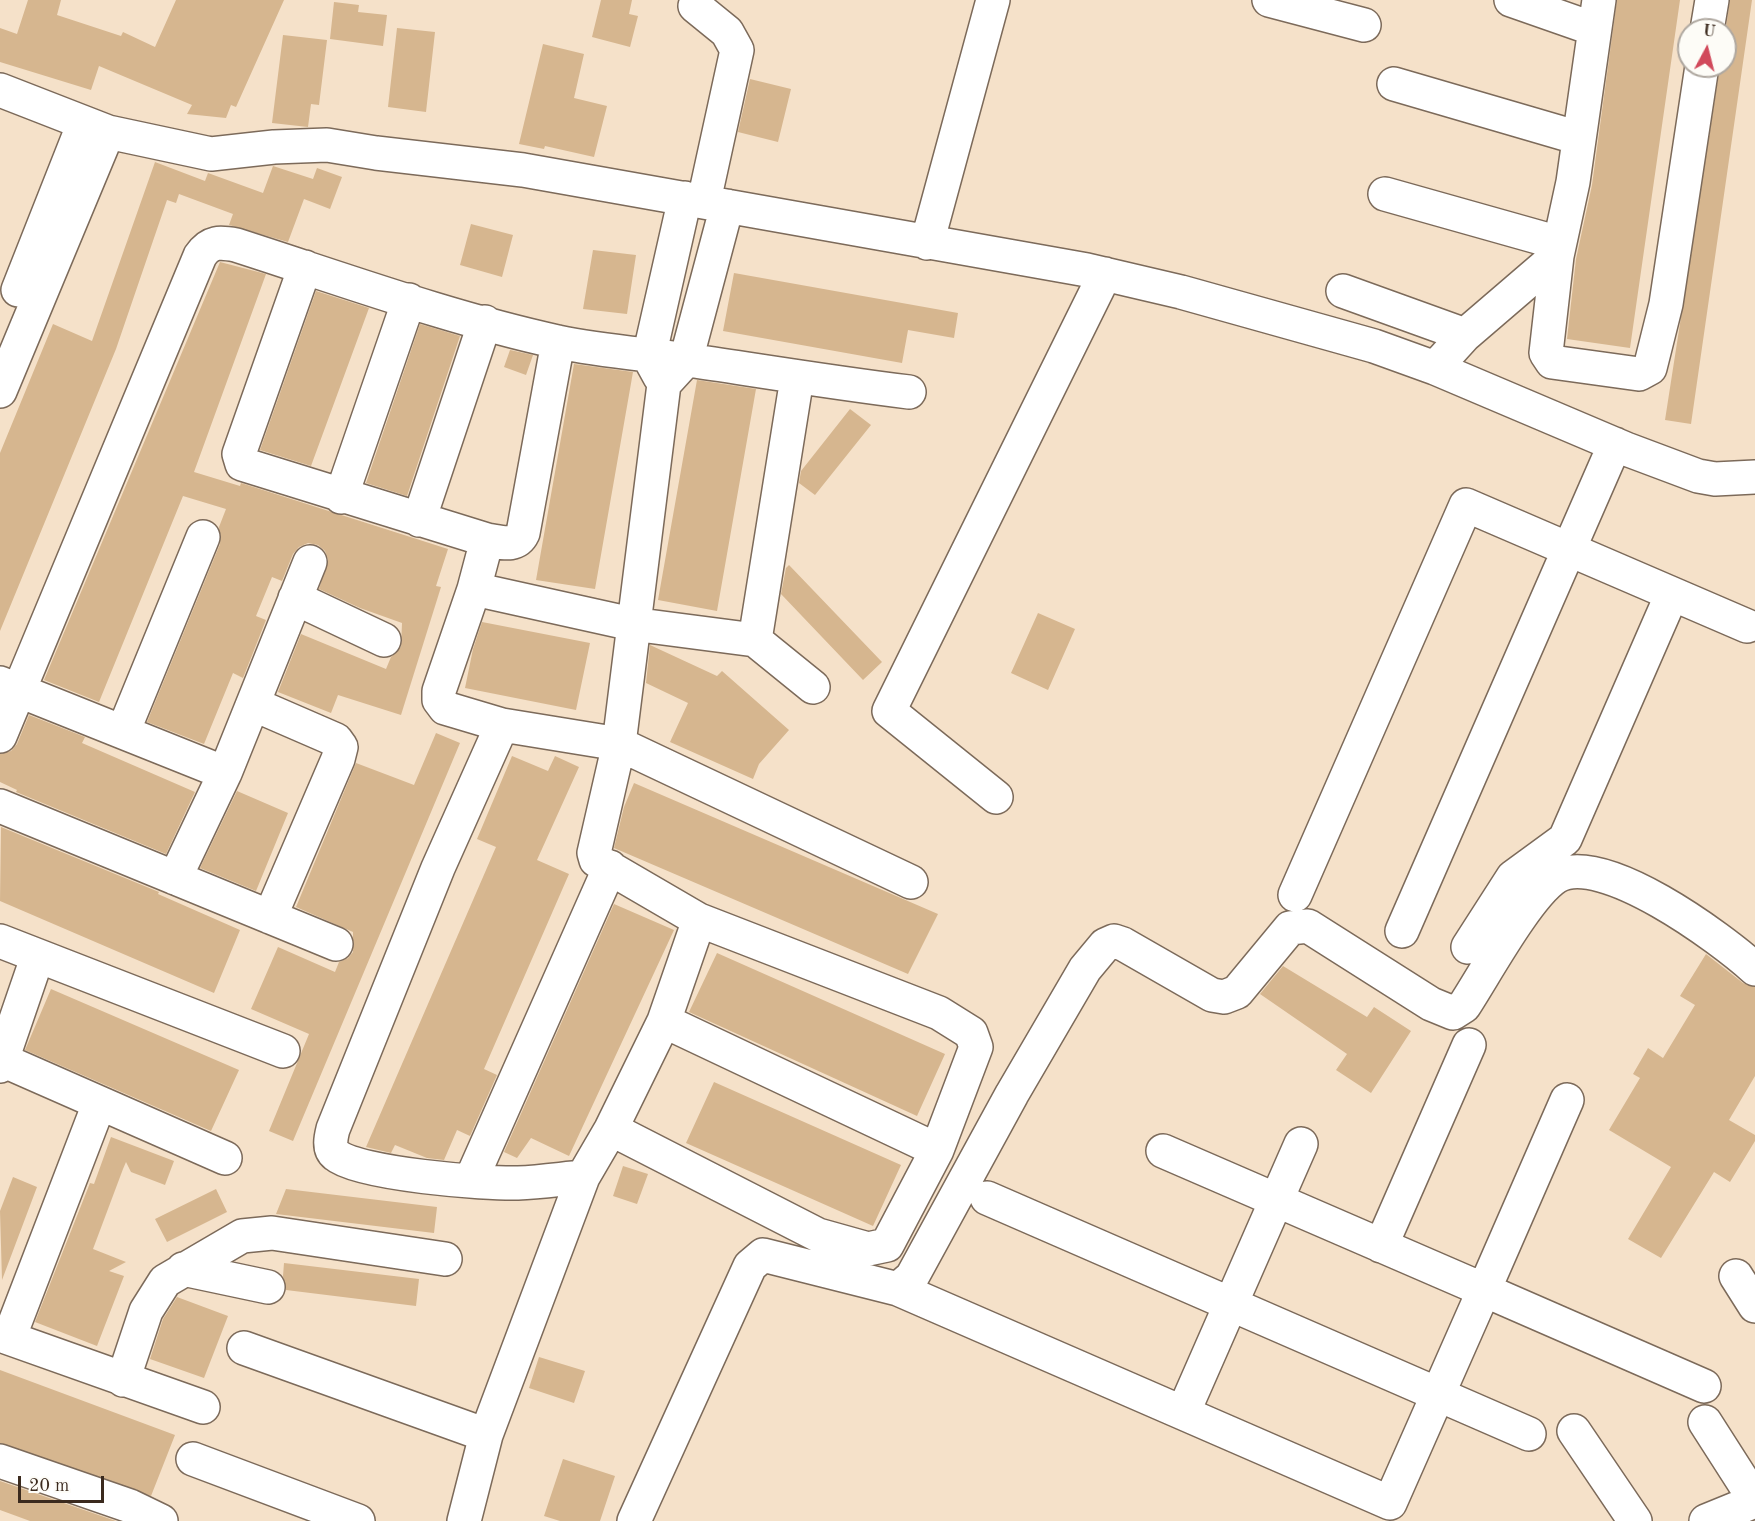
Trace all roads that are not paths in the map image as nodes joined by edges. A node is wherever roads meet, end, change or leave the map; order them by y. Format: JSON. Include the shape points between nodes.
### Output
{"nodes":[{"id":1,"x":993,"y":0,"type":"edge"},
{"id":2,"x":1269,"y":0,"type":"edge"},
{"id":3,"x":1511,"y":0,"type":"edge"},
{"id":4,"x":1712,"y":0,"type":"edge"},
{"id":5,"x":695,"y":6,"type":"dead end"},
{"id":6,"x":1597,"y":15,"type":"edge"},
{"id":7,"x":1709,"y":18,"type":"edge"},
{"id":8,"x":1364,"y":26,"type":"dead end"},
{"id":9,"x":1700,"y":78,"type":"edge"},
{"id":10,"x":1394,"y":84,"type":"dead end"},
{"id":11,"x":0,"y":90,"type":"edge"},
{"id":12,"x":96,"y":127,"type":"junction"},
{"id":13,"x":1579,"y":138,"type":"junction"},
{"id":14,"x":1385,"y":194,"type":"dead end"},
{"id":15,"x":705,"y":202,"type":"junction"},
{"id":16,"x":927,"y":243,"type":"junction"},
{"id":17,"x":1558,"y":250,"type":"junction"},
{"id":18,"x":305,"y":267,"type":"junction"},
{"id":19,"x":1104,"y":274,"type":"junction"},
{"id":20,"x":1344,"y":291,"type":"dead end"},
{"id":21,"x":410,"y":300,"type":"junction"},
{"id":22,"x":14,"y":318,"type":"edge"},
{"id":23,"x":485,"y":322,"type":"junction"},
{"id":24,"x":1465,"y":335,"type":"junction"},
{"id":25,"x":558,"y":342,"type":"junction"},
{"id":26,"x":686,"y":360,"type":"junction"},
{"id":27,"x":1435,"y":368,"type":"junction"},
{"id":28,"x":656,"y":370,"type":"junction"},
{"id":29,"x":797,"y":378,"type":"junction"},
{"id":30,"x":0,"y":391,"type":"edge"},
{"id":31,"x":909,"y":392,"type":"dead end"},
{"id":32,"x":1615,"y":444,"type":"junction"},
{"id":33,"x":1755,"y":477,"type":"edge"},
{"id":34,"x":341,"y":497,"type":"junction"},
{"id":35,"x":418,"y":520,"type":"junction"},
{"id":36,"x":203,"y":537,"type":"dead end"},
{"id":37,"x":487,"y":540,"type":"junction"},
{"id":38,"x":1569,"y":549,"type":"junction"},
{"id":39,"x":310,"y":562,"type":"dead end"},
{"id":40,"x":474,"y":589,"type":"junction"},
{"id":41,"x":1672,"y":594,"type":"junction"},
{"id":42,"x":295,"y":598,"type":"junction"},
{"id":43,"x":632,"y":624,"type":"junction"},
{"id":44,"x":1746,"y":626,"type":"dead end"},
{"id":45,"x":384,"y":640,"type":"dead end"},
{"id":46,"x":755,"y":640,"type":"junction"},
{"id":47,"x":10,"y":686,"type":"edge"},
{"id":48,"x":813,"y":687,"type":"dead end"},
{"id":49,"x":253,"y":704,"type":"junction"},
{"id":50,"x":502,"y":724,"type":"junction"},
{"id":51,"x":123,"y":732,"type":"junction"},
{"id":52,"x":0,"y":736,"type":"edge"},
{"id":53,"x":619,"y":744,"type":"junction"},
{"id":54,"x":225,"y":773,"type":"junction"},
{"id":55,"x":996,"y":797,"type":"dead end"},
{"id":56,"x":0,"y":806,"type":"edge"},
{"id":57,"x":610,"y":867,"type":"junction"},
{"id":58,"x":175,"y":878,"type":"junction"},
{"id":59,"x":911,"y":882,"type":"dead end"},
{"id":60,"x":1295,"y":896,"type":"dead end"},
{"id":61,"x":270,"y":917,"type":"junction"},
{"id":62,"x":699,"y":920,"type":"junction"},
{"id":63,"x":1402,"y":931,"type":"dead end"},
{"id":64,"x":0,"y":941,"type":"edge"},
{"id":65,"x":336,"y":944,"type":"dead end"},
{"id":66,"x":1468,"y":946,"type":"dead end"},
{"id":67,"x":37,"y":958,"type":"junction"},
{"id":68,"x":1755,"y":969,"type":"edge"},
{"id":69,"x":664,"y":1021,"type":"junction"},
{"id":70,"x":1469,"y":1045,"type":"dead end"},
{"id":71,"x":283,"y":1051,"type":"dead end"},
{"id":72,"x":1,"y":1062,"type":"edge"},
{"id":73,"x":1567,"y":1100,"type":"dead end"},
{"id":74,"x":99,"y":1104,"type":"junction"},
{"id":75,"x":611,"y":1129,"type":"junction"},
{"id":76,"x":1301,"y":1144,"type":"dead end"},
{"id":77,"x":937,"y":1150,"type":"junction"},
{"id":78,"x":1163,"y":1151,"type":"dead end"},
{"id":79,"x":225,"y":1158,"type":"dead end"},
{"id":80,"x":583,"y":1177,"type":"junction"},
{"id":81,"x":471,"y":1180,"type":"junction"},
{"id":82,"x":987,"y":1198,"type":"dead end"},
{"id":83,"x":1276,"y":1200,"type":"junction"},
{"id":84,"x":1381,"y":1246,"type":"junction"},
{"id":85,"x":445,"y":1259,"type":"dead end"},
{"id":86,"x":183,"y":1269,"type":"junction"},
{"id":87,"x":1736,"y":1276,"type":"dead end"},
{"id":88,"x":268,"y":1287,"type":"dead end"},
{"id":89,"x":898,"y":1289,"type":"junction"},
{"id":90,"x":1484,"y":1290,"type":"junction"},
{"id":91,"x":1231,"y":1304,"type":"junction"},
{"id":92,"x":1755,"y":1306,"type":"edge"},
{"id":93,"x":5,"y":1336,"type":"edge"},
{"id":94,"x":244,"y":1348,"type":"dead end"},
{"id":95,"x":123,"y":1380,"type":"junction"},
{"id":96,"x":1704,"y":1386,"type":"dead end"},
{"id":97,"x":1438,"y":1394,"type":"junction"},
{"id":98,"x":203,"y":1407,"type":"dead end"},
{"id":99,"x":1183,"y":1413,"type":"junction"},
{"id":100,"x":1705,"y":1422,"type":"dead end"},
{"id":101,"x":1574,"y":1431,"type":"dead end"},
{"id":102,"x":1529,"y":1434,"type":"dead end"},
{"id":103,"x":486,"y":1435,"type":"junction"},
{"id":104,"x":193,"y":1459,"type":"dead end"},
{"id":105,"x":0,"y":1461,"type":"edge"},
{"id":106,"x":1755,"y":1500,"type":"edge"},
{"id":107,"x":161,"y":1521,"type":"edge"},
{"id":108,"x":358,"y":1521,"type":"edge"},
{"id":109,"x":464,"y":1521,"type":"edge"},
{"id":110,"x":634,"y":1521,"type":"edge"},
{"id":111,"x":1635,"y":1521,"type":"edge"},
{"id":112,"x":1706,"y":1521,"type":"edge"}],
"edges":[{"from":1,"to":16,"type":"street"},
{"from":2,"to":8,"type":"street"},
{"from":3,"to":6,"type":"street"},
{"from":4,"to":7,"type":"street"},
{"from":5,"to":15,"type":"street","via":[[727,32],[737,50]]},
{"from":6,"to":13,"type":"street"},
{"from":9,"to":17,"type":"street","via":[[1666,304],[1648,371],[1639,374],[1549,360],[1546,353]]},
{"from":10,"to":13,"type":"street"},
{"from":11,"to":12,"type":"street"},
{"from":12,"to":15,"type":"street","via":[[212,154],[327,145],[523,170]]},
{"from":12,"to":22,"type":"street"},
{"from":13,"to":17,"type":"street"},
{"from":14,"to":17,"type":"street"},
{"from":15,"to":16,"type":"street"},
{"from":15,"to":26,"type":"street"},
{"from":15,"to":28,"type":"street"},
{"from":16,"to":19,"type":"street"},
{"from":17,"to":24,"type":"street"},
{"from":18,"to":21,"type":"street"},
{"from":18,"to":34,"type":"street","via":[[239,458],[248,467]]},
{"from":18,"to":47,"type":"street","via":[[221,243],[207,247],[200,256]]},
{"from":19,"to":27,"type":"street","via":[[1329,333]]},
{"from":19,"to":55,"type":"street","via":[[889,711]]},
{"from":20,"to":24,"type":"street"},
{"from":21,"to":23,"type":"street"},
{"from":21,"to":34,"type":"street"},
{"from":22,"to":30,"type":"street"},
{"from":23,"to":25,"type":"street"},
{"from":23,"to":35,"type":"street"},
{"from":24,"to":27,"type":"street"},
{"from":25,"to":28,"type":"street"},
{"from":25,"to":37,"type":"street","via":[[523,533],[513,543]]},
{"from":26,"to":28,"type":"street"},
{"from":26,"to":29,"type":"street"},
{"from":27,"to":32,"type":"street"},
{"from":28,"to":43,"type":"street"},
{"from":29,"to":31,"type":"street"},
{"from":29,"to":46,"type":"street"},
{"from":32,"to":33,"type":"street","via":[[1698,476]]},
{"from":32,"to":38,"type":"street"},
{"from":34,"to":35,"type":"street"},
{"from":35,"to":37,"type":"street"},
{"from":36,"to":51,"type":"street"},
{"from":37,"to":40,"type":"street"},
{"from":38,"to":41,"type":"street"},
{"from":38,"to":60,"type":"street","via":[[1466,505]]},
{"from":38,"to":63,"type":"street"},
{"from":39,"to":42,"type":"street"},
{"from":40,"to":43,"type":"street"},
{"from":40,"to":50,"type":"street","via":[[439,700],[445,708]]},
{"from":41,"to":44,"type":"street"},
{"from":41,"to":66,"type":"street","via":[[1565,839],[1513,877]]},
{"from":42,"to":45,"type":"street"},
{"from":42,"to":49,"type":"street"},
{"from":43,"to":46,"type":"street"},
{"from":43,"to":53,"type":"street"},
{"from":46,"to":48,"type":"street"},
{"from":47,"to":51,"type":"street"},
{"from":47,"to":52,"type":"street"},
{"from":49,"to":54,"type":"street"},
{"from":49,"to":61,"type":"street","via":[[336,740],[341,747]]},
{"from":50,"to":53,"type":"street"},
{"from":50,"to":81,"type":"street","via":[[438,868],[331,1137],[336,1155],[360,1166]]},
{"from":51,"to":54,"type":"street"},
{"from":53,"to":57,"type":"street","via":[[594,848],[596,860]]},
{"from":53,"to":59,"type":"street"},
{"from":54,"to":58,"type":"street"},
{"from":56,"to":58,"type":"street"},
{"from":57,"to":62,"type":"street"},
{"from":57,"to":81,"type":"street"},
{"from":58,"to":61,"type":"street"},
{"from":61,"to":65,"type":"street"},
{"from":62,"to":69,"type":"street"},
{"from":62,"to":77,"type":"street","via":[[921,1005],[971,1033],[976,1052]]},
{"from":64,"to":67,"type":"street"},
{"from":67,"to":71,"type":"street"},
{"from":67,"to":72,"type":"street"},
{"from":68,"to":89,"type":"street","via":[[1728,945],[1635,887],[1576,871],[1557,877],[1538,892],[1464,1006],[1453,1013],[1437,1007],[1308,926],[1290,928],[1237,992],[1224,997],[1212,995],[1114,941],[1105,945],[1085,969],[912,1277]]},
{"from":69,"to":75,"type":"street"},
{"from":69,"to":77,"type":"street"},
{"from":70,"to":84,"type":"street"},
{"from":72,"to":74,"type":"street"},
{"from":73,"to":90,"type":"street"},
{"from":74,"to":79,"type":"street"},
{"from":74,"to":93,"type":"street"},
{"from":75,"to":77,"type":"street","via":[[818,1235],[868,1249],[887,1245]]},
{"from":75,"to":80,"type":"street"},
{"from":76,"to":83,"type":"street"},
{"from":78,"to":83,"type":"street"},
{"from":80,"to":81,"type":"street","via":[[516,1183]]},
{"from":80,"to":103,"type":"street"},
{"from":82,"to":91,"type":"street"},
{"from":83,"to":84,"type":"street"},
{"from":83,"to":91,"type":"street"},
{"from":84,"to":90,"type":"street"},
{"from":85,"to":86,"type":"street","via":[[254,1233]]},
{"from":86,"to":88,"type":"street"},
{"from":86,"to":95,"type":"street","via":[[165,1281],[146,1311]]},
{"from":87,"to":92,"type":"street"},
{"from":89,"to":99,"type":"street"},
{"from":89,"to":110,"type":"street","via":[[763,1255],[756,1258],[742,1281]]},
{"from":90,"to":96,"type":"street"},
{"from":90,"to":97,"type":"street"},
{"from":91,"to":97,"type":"street"},
{"from":91,"to":99,"type":"street"},
{"from":93,"to":95,"type":"street"},
{"from":94,"to":103,"type":"street"},
{"from":95,"to":98,"type":"street"},
{"from":97,"to":99,"type":"street","via":[[1390,1503]]},
{"from":97,"to":102,"type":"street"},
{"from":100,"to":106,"type":"street"},
{"from":101,"to":111,"type":"street"},
{"from":103,"to":109,"type":"street"},
{"from":104,"to":108,"type":"street"},
{"from":105,"to":107,"type":"street"},
{"from":106,"to":112,"type":"street"}]}
